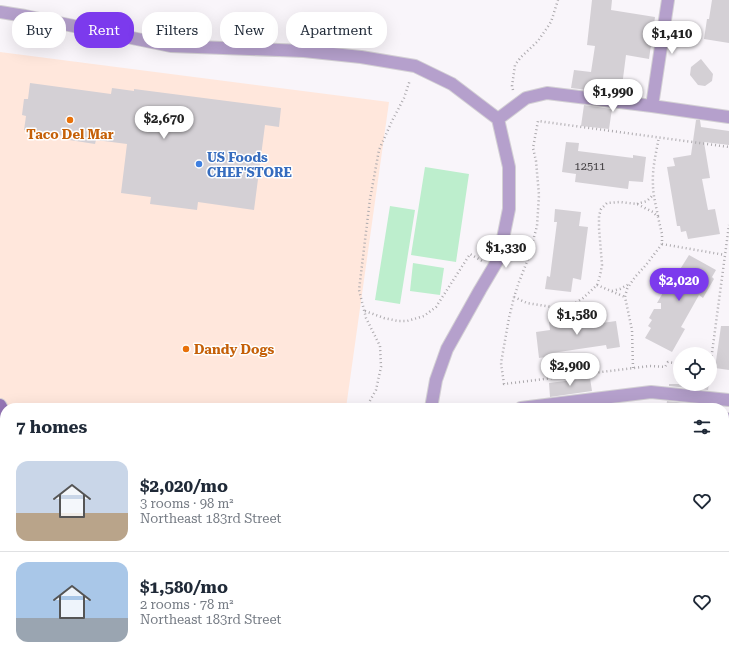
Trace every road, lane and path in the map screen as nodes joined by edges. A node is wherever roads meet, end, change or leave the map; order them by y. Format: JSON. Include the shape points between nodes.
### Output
{"nodes":[{"id":1,"x":558,"y":0,"type":"edge"},
{"id":2,"x":668,"y":0,"type":"edge"},
{"id":3,"x":0,"y":12,"type":"edge"},
{"id":4,"x":415,"y":66,"type":"junction"},
{"id":5,"x":515,"y":106,"type":"junction"},
{"id":6,"x":652,"y":106,"type":"junction"},
{"id":7,"x":729,"y":117,"type":"edge"},
{"id":8,"x":498,"y":119,"type":"junction"},
{"id":9,"x":659,"y":137,"type":"junction"},
{"id":10,"x":729,"y":147,"type":"edge"},
{"id":11,"x":653,"y":195,"type":"junction"},
{"id":12,"x":637,"y":204,"type":"junction"},
{"id":13,"x":658,"y":217,"type":"junction"},
{"id":14,"x":729,"y":224,"type":"edge"},
{"id":15,"x":662,"y":244,"type":"junction"},
{"id":16,"x":725,"y":255,"type":"junction"},
{"id":17,"x":493,"y":267,"type":"junction"},
{"id":18,"x":631,"y":284,"type":"junction"},
{"id":19,"x":597,"y":285,"type":"junction"},
{"id":20,"x":611,"y":291,"type":"junction"},
{"id":21,"x":514,"y":297,"type":"junction"},
{"id":22,"x":625,"y":297,"type":"junction"},
{"id":23,"x":364,"y":311,"type":"junction"},
{"id":24,"x":713,"y":347,"type":"edge"},
{"id":25,"x":673,"y":363,"type":"edge"},
{"id":26,"x":633,"y":368,"type":"junction"},
{"id":27,"x":729,"y":400,"type":"edge"},
{"id":28,"x":369,"y":403,"type":"edge"},
{"id":29,"x":432,"y":403,"type":"edge"},
{"id":30,"x":562,"y":403,"type":"edge"}],
"edges":[{"from":1,"to":5,"type":"path","via":[[551,22],[538,41],[515,65],[512,86]]},
{"from":2,"to":6,"type":"street"},
{"from":3,"to":4,"type":"street","via":[[171,46],[304,51]]},
{"from":4,"to":8,"type":"street","via":[[452,84]]},
{"from":4,"to":23,"type":"path","via":[[404,98],[379,150],[359,290]]},
{"from":5,"to":6,"type":"street","via":[[526,98],[547,93]]},
{"from":5,"to":8,"type":"street"},
{"from":6,"to":7,"type":"street"},
{"from":8,"to":17,"type":"street","via":[[509,166],[509,209],[499,258]]},
{"from":9,"to":10,"type":"path"},
{"from":9,"to":11,"type":"path","via":[[652,184]]},
{"from":9,"to":21,"type":"path","via":[[538,121],[533,148],[539,195],[537,226]]},
{"from":11,"to":12,"type":"path","via":[[647,201]]},
{"from":11,"to":13,"type":"path"},
{"from":12,"to":13,"type":"path","via":[[654,212]]},
{"from":12,"to":19,"type":"path","via":[[607,203],[601,209],[599,228],[602,265]]},
{"from":13,"to":15,"type":"path"},
{"from":14,"to":16,"type":"path"},
{"from":15,"to":16,"type":"path"},
{"from":15,"to":18,"type":"path"},
{"from":16,"to":24,"type":"path"},
{"from":17,"to":23,"type":"path","via":[[470,254],[436,307],[416,319],[398,321]]},
{"from":17,"to":29,"type":"street","via":[[447,349],[436,380]]},
{"from":18,"to":20,"type":"path"},
{"from":18,"to":22,"type":"path"},
{"from":19,"to":20,"type":"path"},
{"from":19,"to":21,"type":"path","via":[[574,304],[562,306],[527,303]]},
{"from":20,"to":22,"type":"path"},
{"from":21,"to":26,"type":"path","via":[[501,363],[504,384]]},
{"from":22,"to":26,"type":"path","via":[[632,330]]},
{"from":23,"to":28,"type":"path","via":[[380,346],[381,367],[376,390]]},
{"from":25,"to":26,"type":"path","via":[[668,362],[666,367]]},
{"from":27,"to":30,"type":"street","via":[[651,392]]}]}
